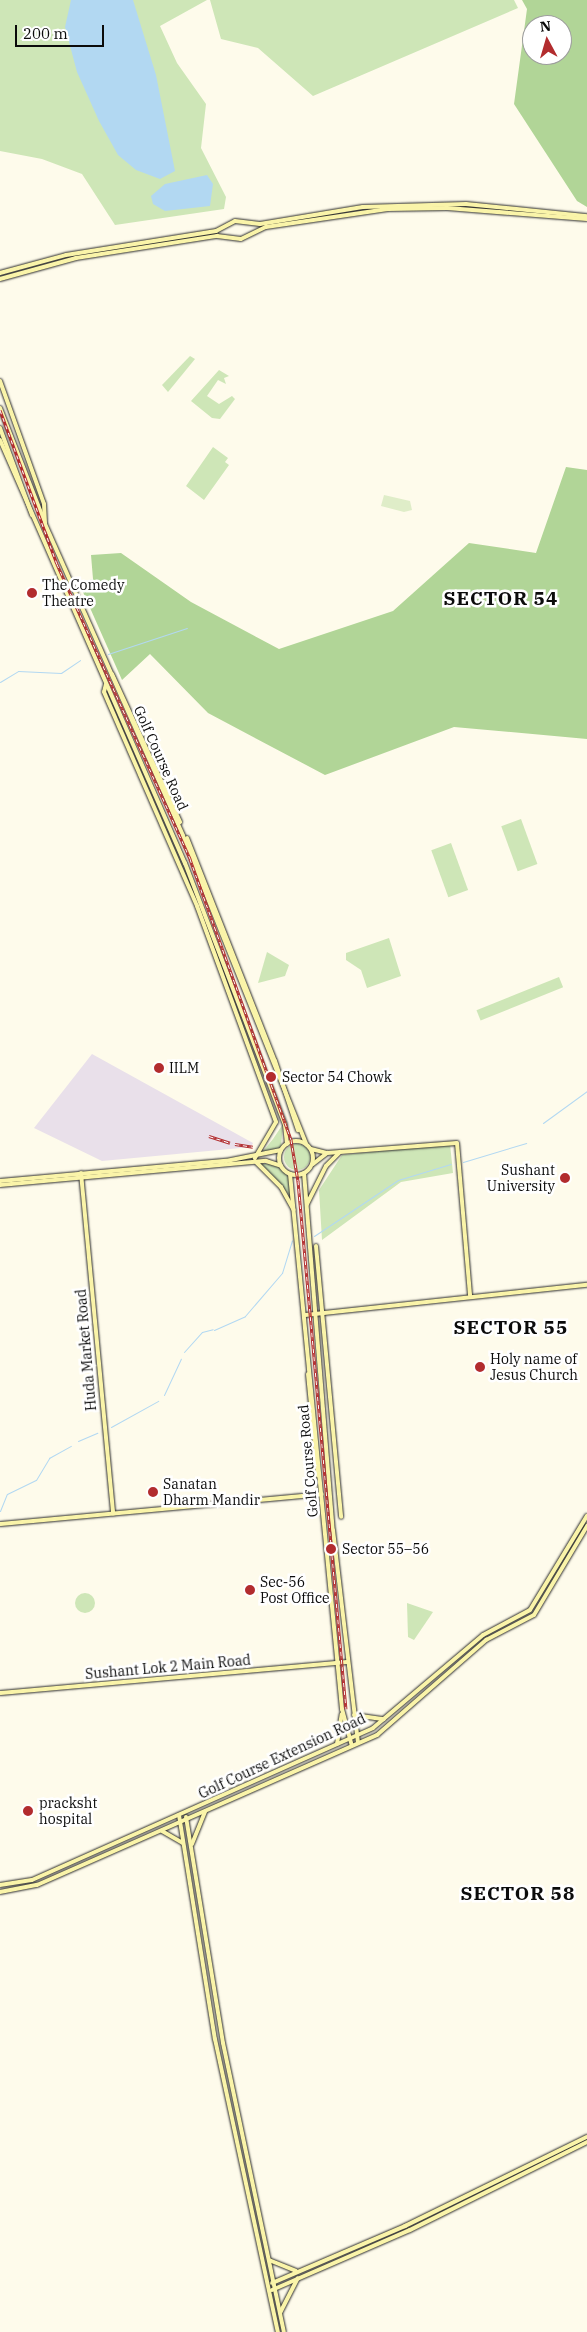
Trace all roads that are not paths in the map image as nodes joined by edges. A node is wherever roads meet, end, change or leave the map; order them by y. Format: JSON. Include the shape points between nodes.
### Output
{"nodes":[{"id":1,"x":496,"y":209,"type":"junction"},
{"id":2,"x":587,"y":218,"type":"edge"},
{"id":3,"x":250,"y":222,"type":"junction"},
{"id":4,"x":225,"y":226,"type":"junction"},
{"id":5,"x":253,"y":232,"type":"junction"},
{"id":6,"x":226,"y":238,"type":"junction"},
{"id":7,"x":0,"y":273,"type":"edge"},
{"id":8,"x":0,"y":279,"type":"edge"},
{"id":9,"x":0,"y":381,"type":"edge"},
{"id":10,"x":0,"y":408,"type":"edge"},
{"id":11,"x":0,"y":428,"type":"edge"},
{"id":12,"x":0,"y":440,"type":"edge"},
{"id":13,"x":45,"y":524,"type":"junction"},
{"id":14,"x":37,"y":529,"type":"junction"},
{"id":15,"x":111,"y":672,"type":"junction"},
{"id":16,"x":106,"y":684,"type":"junction"},
{"id":17,"x":183,"y":836,"type":"junction"},
{"id":18,"x":175,"y":839,"type":"junction"},
{"id":19,"x":210,"y":897,"type":"junction"},
{"id":20,"x":199,"y":905,"type":"junction"},
{"id":21,"x":236,"y":1010,"type":"junction"},
{"id":22,"x":243,"y":1016,"type":"junction"},
{"id":23,"x":280,"y":1114,"type":"junction"},
{"id":24,"x":274,"y":1116,"type":"junction"},
{"id":25,"x":287,"y":1144,"type":"junction"},
{"id":26,"x":306,"y":1144,"type":"junction"},
{"id":27,"x":311,"y":1149,"type":"junction"},
{"id":28,"x":281,"y":1150,"type":"junction"},
{"id":29,"x":340,"y":1152,"type":"junction"},
{"id":30,"x":326,"y":1153,"type":"junction"},
{"id":31,"x":255,"y":1160,"type":"junction"},
{"id":32,"x":312,"y":1165,"type":"junction"},
{"id":33,"x":281,"y":1166,"type":"junction"},
{"id":34,"x":304,"y":1173,"type":"junction"},
{"id":35,"x":290,"y":1174,"type":"junction"},
{"id":36,"x":82,"y":1175,"type":"junction"},
{"id":37,"x":0,"y":1181,"type":"edge"},
{"id":38,"x":0,"y":1185,"type":"edge"},
{"id":39,"x":306,"y":1208,"type":"junction"},
{"id":40,"x":297,"y":1217,"type":"junction"},
{"id":41,"x":316,"y":1246,"type":"dead end"},
{"id":42,"x":587,"y":1285,"type":"edge"},
{"id":43,"x":470,"y":1296,"type":"junction"},
{"id":44,"x":318,"y":1311,"type":"junction"},
{"id":45,"x":305,"y":1313,"type":"junction"},
{"id":46,"x":320,"y":1494,"type":"junction"},
{"id":47,"x":113,"y":1513,"type":"junction"},
{"id":48,"x":587,"y":1516,"type":"edge"},
{"id":49,"x":341,"y":1517,"type":"dead end"},
{"id":50,"x":0,"y":1524,"type":"edge"},
{"id":51,"x":587,"y":1526,"type":"edge"},
{"id":52,"x":323,"y":1536,"type":"dead end"},
{"id":53,"x":340,"y":1580,"type":"junction"},
{"id":54,"x":330,"y":1581,"type":"junction"},
{"id":55,"x":337,"y":1662,"type":"junction"},
{"id":56,"x":348,"y":1662,"type":"junction"},
{"id":57,"x":0,"y":1693,"type":"edge"},
{"id":58,"x":342,"y":1709,"type":"junction"},
{"id":59,"x":354,"y":1715,"type":"junction"},
{"id":60,"x":384,"y":1719,"type":"junction"},
{"id":61,"x":356,"y":1736,"type":"junction"},
{"id":62,"x":350,"y":1738,"type":"junction"},
{"id":63,"x":337,"y":1744,"type":"junction"},
{"id":64,"x":358,"y":1744,"type":"junction"},
{"id":65,"x":352,"y":1746,"type":"junction"},
{"id":66,"x":205,"y":1811,"type":"junction"},
{"id":67,"x":185,"y":1812,"type":"junction"},
{"id":68,"x":179,"y":1815,"type":"junction"},
{"id":69,"x":186,"y":1819,"type":"junction"},
{"id":70,"x":181,"y":1822,"type":"junction"},
{"id":71,"x":159,"y":1831,"type":"junction"},
{"id":72,"x":185,"y":1845,"type":"junction"},
{"id":73,"x":192,"y":1847,"type":"junction"},
{"id":74,"x":0,"y":1884,"type":"edge"},
{"id":75,"x":197,"y":1885,"type":"junction"},
{"id":76,"x":190,"y":1886,"type":"junction"},
{"id":77,"x":0,"y":1892,"type":"edge"},
{"id":78,"x":587,"y":2137,"type":"edge"},
{"id":79,"x":587,"y":2142,"type":"edge"},
{"id":80,"x":269,"y":2260,"type":"junction"},
{"id":81,"x":298,"y":2272,"type":"junction"},
{"id":82,"x":298,"y":2278,"type":"junction"},
{"id":83,"x":273,"y":2282,"type":"junction"},
{"id":84,"x":268,"y":2285,"type":"junction"},
{"id":85,"x":275,"y":2289,"type":"junction"},
{"id":86,"x":269,"y":2292,"type":"junction"},
{"id":87,"x":280,"y":2313,"type":"junction"},
{"id":88,"x":278,"y":2332,"type":"edge"},
{"id":89,"x":284,"y":2332,"type":"edge"}],
"edges":[{"from":1,"to":2,"type":"main road"},
{"from":1,"to":3,"type":"main road","via":[[395,204]]},
{"from":1,"to":5,"type":"main road","via":[[388,209]]},
{"from":3,"to":4,"type":"main road"},
{"from":3,"to":5,"type":"main road"},
{"from":4,"to":6,"type":"main road"},
{"from":4,"to":7,"type":"main road","via":[[216,231],[66,255]]},
{"from":5,"to":6,"type":"main road","via":[[241,239]]},
{"from":6,"to":8,"type":"main road","via":[[76,258]]},
{"from":9,"to":13,"type":"main road","name":"Golf Course Road","via":[[44,504]]},
{"from":10,"to":13,"type":"main road"},
{"from":11,"to":14,"type":"main road"},
{"from":12,"to":14,"type":"main road","name":"Golf Course Road"},
{"from":13,"to":15,"type":"main road","name":"Golf Course Road"},
{"from":14,"to":16,"type":"main road","name":"Golf Course Road"},
{"from":15,"to":17,"type":"main road","name":"Golf Course Road"},
{"from":15,"to":19,"type":"main road"},
{"from":16,"to":18,"type":"main road","name":"Golf Course Road"},
{"from":16,"to":20,"type":"main road","via":[[104,692],[138,773]]},
{"from":17,"to":18,"type":"main road","via":[[180,842]]},
{"from":17,"to":19,"type":"main road","name":"Golf Course Road"},
{"from":18,"to":20,"type":"main road","name":"Golf Course Road"},
{"from":19,"to":26,"type":"main road","name":"Golf Course Road","via":[[298,1131]]},
{"from":20,"to":21,"type":"main road"},
{"from":20,"to":22,"type":"main road","name":"Golf Course Road"},
{"from":21,"to":22,"type":"main road"},
{"from":21,"to":24,"type":"main road"},
{"from":22,"to":23,"type":"main road","name":"Golf Course Road"},
{"from":23,"to":24,"type":"main road"},
{"from":23,"to":25,"type":"main road","name":"Golf Course Road"},
{"from":24,"to":31,"type":"main road","via":[[276,1129]]},
{"from":25,"to":26,"type":"main road"},
{"from":25,"to":28,"type":"main road"},
{"from":26,"to":27,"type":"main road"},
{"from":27,"to":30,"type":"main road"},
{"from":27,"to":32,"type":"main road"},
{"from":28,"to":31,"type":"main road"},
{"from":28,"to":33,"type":"main road"},
{"from":29,"to":30,"type":"main road"},
{"from":29,"to":39,"type":"main road","via":[[326,1166]]},
{"from":29,"to":43,"type":"main road","via":[[457,1143]]},
{"from":30,"to":32,"type":"main road"},
{"from":31,"to":33,"type":"main road"},
{"from":31,"to":36,"type":"main road"},
{"from":31,"to":40,"type":"main road","via":[[281,1187]]},
{"from":32,"to":34,"type":"main road"},
{"from":33,"to":35,"type":"main road"},
{"from":34,"to":35,"type":"main road"},
{"from":34,"to":39,"type":"main road","name":"Golf Course Road"},
{"from":35,"to":40,"type":"main road","name":"Golf Course Road"},
{"from":36,"to":37,"type":"main road"},
{"from":36,"to":38,"type":"main road"},
{"from":36,"to":47,"type":"main road","name":"Huda Market Road"},
{"from":39,"to":44,"type":"main road","name":"Golf Course Road"},
{"from":40,"to":45,"type":"main road","name":"Golf Course Road"},
{"from":40,"to":46,"type":"main road"},
{"from":41,"to":44,"type":"main road"},
{"from":42,"to":43,"type":"main road"},
{"from":43,"to":44,"type":"main road"},
{"from":44,"to":45,"type":"main road"},
{"from":44,"to":49,"type":"main road"},
{"from":44,"to":53,"type":"main road","name":"Golf Course Road"},
{"from":45,"to":46,"type":"main road","name":"Golf Course Road"},
{"from":46,"to":47,"type":"main road"},
{"from":46,"to":52,"type":"main road"},
{"from":46,"to":54,"type":"main road","name":"Golf Course Road"},
{"from":47,"to":50,"type":"main road"},
{"from":48,"to":60,"type":"main road","name":"Golf Course Extension Road","via":[[530,1610],[483,1635]]},
{"from":51,"to":64,"type":"main road","name":"Golf Course Extension Road","via":[[534,1615],[486,1640],[394,1721]]},
{"from":53,"to":54,"type":"main road"},
{"from":53,"to":56,"type":"main road","name":"Golf Course Road"},
{"from":54,"to":55,"type":"main road","name":"Golf Course Road"},
{"from":55,"to":56,"type":"main road","name":"Sushant Lok 2 Main Road"},
{"from":55,"to":57,"type":"main road","name":"Sushant Lok 2 Main Road"},
{"from":55,"to":58,"type":"main road","name":"Golf Course Road"},
{"from":56,"to":59,"type":"main road","name":"Golf Course Road"},
{"from":58,"to":62,"type":"main road","name":"Golf Course Road"},
{"from":58,"to":63,"type":"main road"},
{"from":59,"to":60,"type":"main road"},
{"from":59,"to":61,"type":"main road","name":"Golf Course Road"},
{"from":60,"to":61,"type":"main road","name":"Golf Course Extension Road"},
{"from":61,"to":62,"type":"main road","name":"Golf Course Extension Road"},
{"from":61,"to":64,"type":"main road","name":"Golf Course Road"},
{"from":62,"to":63,"type":"main road","name":"Golf Course Extension Road"},
{"from":62,"to":65,"type":"main road","name":"Golf Course Road"},
{"from":63,"to":67,"type":"main road","name":"Golf Course Extension Road"},
{"from":64,"to":65,"type":"main road","name":"Golf Course Extension Road"},
{"from":65,"to":66,"type":"main road","name":"Golf Course Extension Road"},
{"from":66,"to":69,"type":"main road","name":"Golf Course Extension Road"},
{"from":66,"to":73,"type":"main road"},
{"from":67,"to":68,"type":"main road","name":"Golf Course Extension Road"},
{"from":67,"to":69,"type":"main road"},
{"from":68,"to":70,"type":"main road"},
{"from":68,"to":74,"type":"main road","name":"Golf Course Extension Road","via":[[32,1880]]},
{"from":69,"to":70,"type":"main road","name":"Golf Course Extension Road"},
{"from":69,"to":73,"type":"main road"},
{"from":70,"to":71,"type":"main road","name":"Golf Course Extension Road"},
{"from":70,"to":72,"type":"main road"},
{"from":71,"to":72,"type":"main road","via":[[174,1834]]},
{"from":71,"to":77,"type":"main road","name":"Golf Course Extension Road","via":[[36,1885]]},
{"from":72,"to":76,"type":"main road"},
{"from":73,"to":75,"type":"main road"},
{"from":75,"to":76,"type":"main road"},
{"from":75,"to":80,"type":"main road","via":[[221,2036]]},
{"from":76,"to":84,"type":"main road","via":[[224,2088]]},
{"from":78,"to":81,"type":"main road","via":[[413,2222]]},
{"from":79,"to":82,"type":"main road","via":[[418,2226]]},
{"from":80,"to":81,"type":"main road"},
{"from":80,"to":83,"type":"main road"},
{"from":81,"to":83,"type":"main road"},
{"from":82,"to":85,"type":"main road"},
{"from":82,"to":87,"type":"main road"},
{"from":83,"to":84,"type":"main road"},
{"from":83,"to":85,"type":"main road"},
{"from":84,"to":86,"type":"main road"},
{"from":85,"to":86,"type":"main road"},
{"from":85,"to":87,"type":"main road"},
{"from":86,"to":88,"type":"main road"},
{"from":87,"to":89,"type":"main road"}]}
